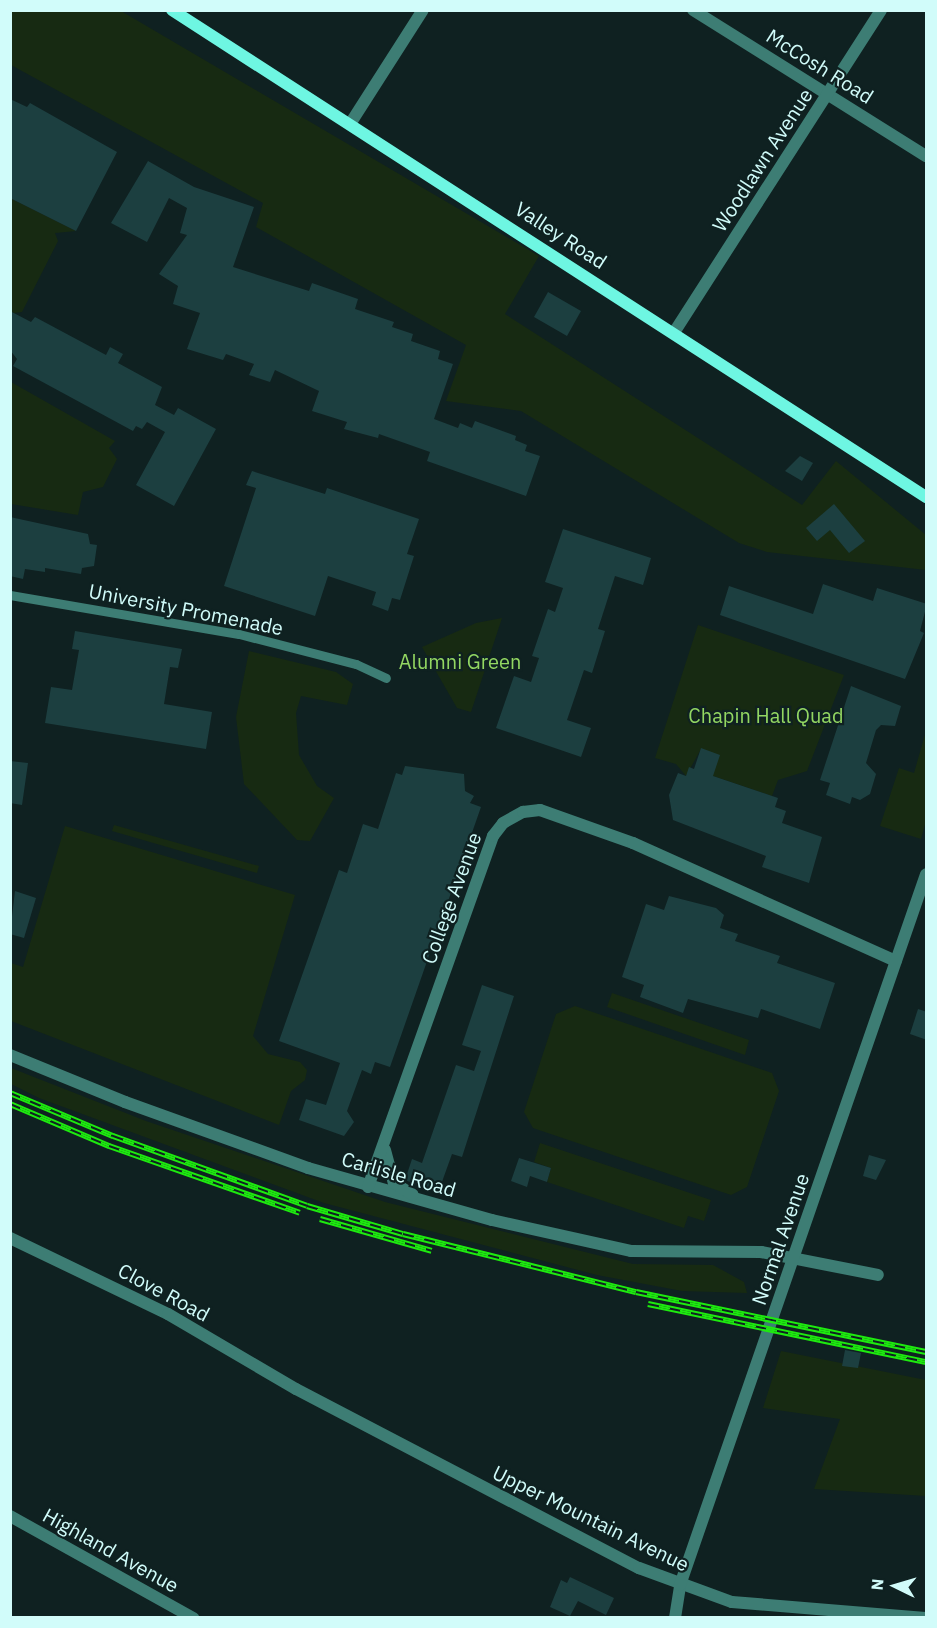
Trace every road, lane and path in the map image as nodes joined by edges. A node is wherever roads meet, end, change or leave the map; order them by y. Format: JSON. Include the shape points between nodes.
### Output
{"nodes":[{"id":1,"x":172,"y":10,"type":"edge"},
{"id":2,"x":423,"y":10,"type":"edge"},
{"id":3,"x":693,"y":10,"type":"edge"},
{"id":4,"x":881,"y":10,"type":"edge"},
{"id":5,"x":828,"y":94,"type":"junction"},
{"id":6,"x":350,"y":124,"type":"junction"},
{"id":7,"x":927,"y":156,"type":"edge"},
{"id":8,"x":675,"y":331,"type":"junction"},
{"id":9,"x":927,"y":497,"type":"edge"},
{"id":10,"x":10,"y":595,"type":"edge"},
{"id":11,"x":386,"y":678,"type":"dead end"},
{"id":12,"x":927,"y":874,"type":"edge"},
{"id":13,"x":896,"y":961,"type":"junction"},
{"id":14,"x":10,"y":1055,"type":"edge"},
{"id":15,"x":385,"y":1141,"type":"junction"},
{"id":16,"x":368,"y":1187,"type":"junction"},
{"id":17,"x":433,"y":1205,"type":"junction"},
{"id":18,"x":10,"y":1238,"type":"edge"},
{"id":19,"x":794,"y":1256,"type":"junction"},
{"id":20,"x":878,"y":1275,"type":"dead end"},
{"id":21,"x":296,"y":1389,"type":"joint"},
{"id":22,"x":10,"y":1516,"type":"edge"},
{"id":23,"x":680,"y":1586,"type":"junction"},
{"id":24,"x":193,"y":1617,"type":"edge"},
{"id":25,"x":675,"y":1617,"type":"edge"},
{"id":26,"x":925,"y":1617,"type":"edge"}],
"edges":[{"from":1,"to":6,"type":"main road","name":"Valley Road"},
{"from":2,"to":6,"type":"street"},
{"from":3,"to":5,"type":"street","name":"McCosh Road"},
{"from":4,"to":5,"type":"street","name":"Woodlawn Avenue"},
{"from":5,"to":7,"type":"street","name":"McCosh Road"},
{"from":5,"to":8,"type":"street","name":"Woodlawn Avenue"},
{"from":6,"to":8,"type":"main road","name":"Valley Road"},
{"from":8,"to":9,"type":"main road","name":"Valley Road"},
{"from":10,"to":11,"type":"street","name":"University Promenade","via":[[228,632],[356,664]]},
{"from":12,"to":13,"type":"street","name":"Normal Avenue"},
{"from":13,"to":15,"type":"street","name":"College Avenue","via":[[623,839],[540,810],[522,812],[503,823],[494,837]]},
{"from":13,"to":19,"type":"street","name":"Normal Avenue"},
{"from":14,"to":16,"type":"street","name":"Carlisle Road","via":[[196,1129]]},
{"from":15,"to":16,"type":"street","name":"College Avenue"},
{"from":15,"to":17,"type":"street","via":[[386,1164],[394,1183]]},
{"from":16,"to":17,"type":"street","name":"Carlisle Road"},
{"from":17,"to":19,"type":"street","name":"Carlisle Road","via":[[631,1251]]},
{"from":18,"to":21,"type":"street","name":"Clove Road","via":[[168,1314]]},
{"from":19,"to":20,"type":"street","name":"Carlisle Road"},
{"from":19,"to":23,"type":"street","name":"Normal Avenue"},
{"from":21,"to":23,"type":"street","name":"Upper Mountain Avenue"},
{"from":22,"to":24,"type":"street","name":"Highland Avenue"},
{"from":23,"to":25,"type":"street","name":"Normal Avenue"},
{"from":23,"to":26,"type":"street","name":"Upper Mountain Avenue","via":[[720,1599],[772,1607]]}]}
